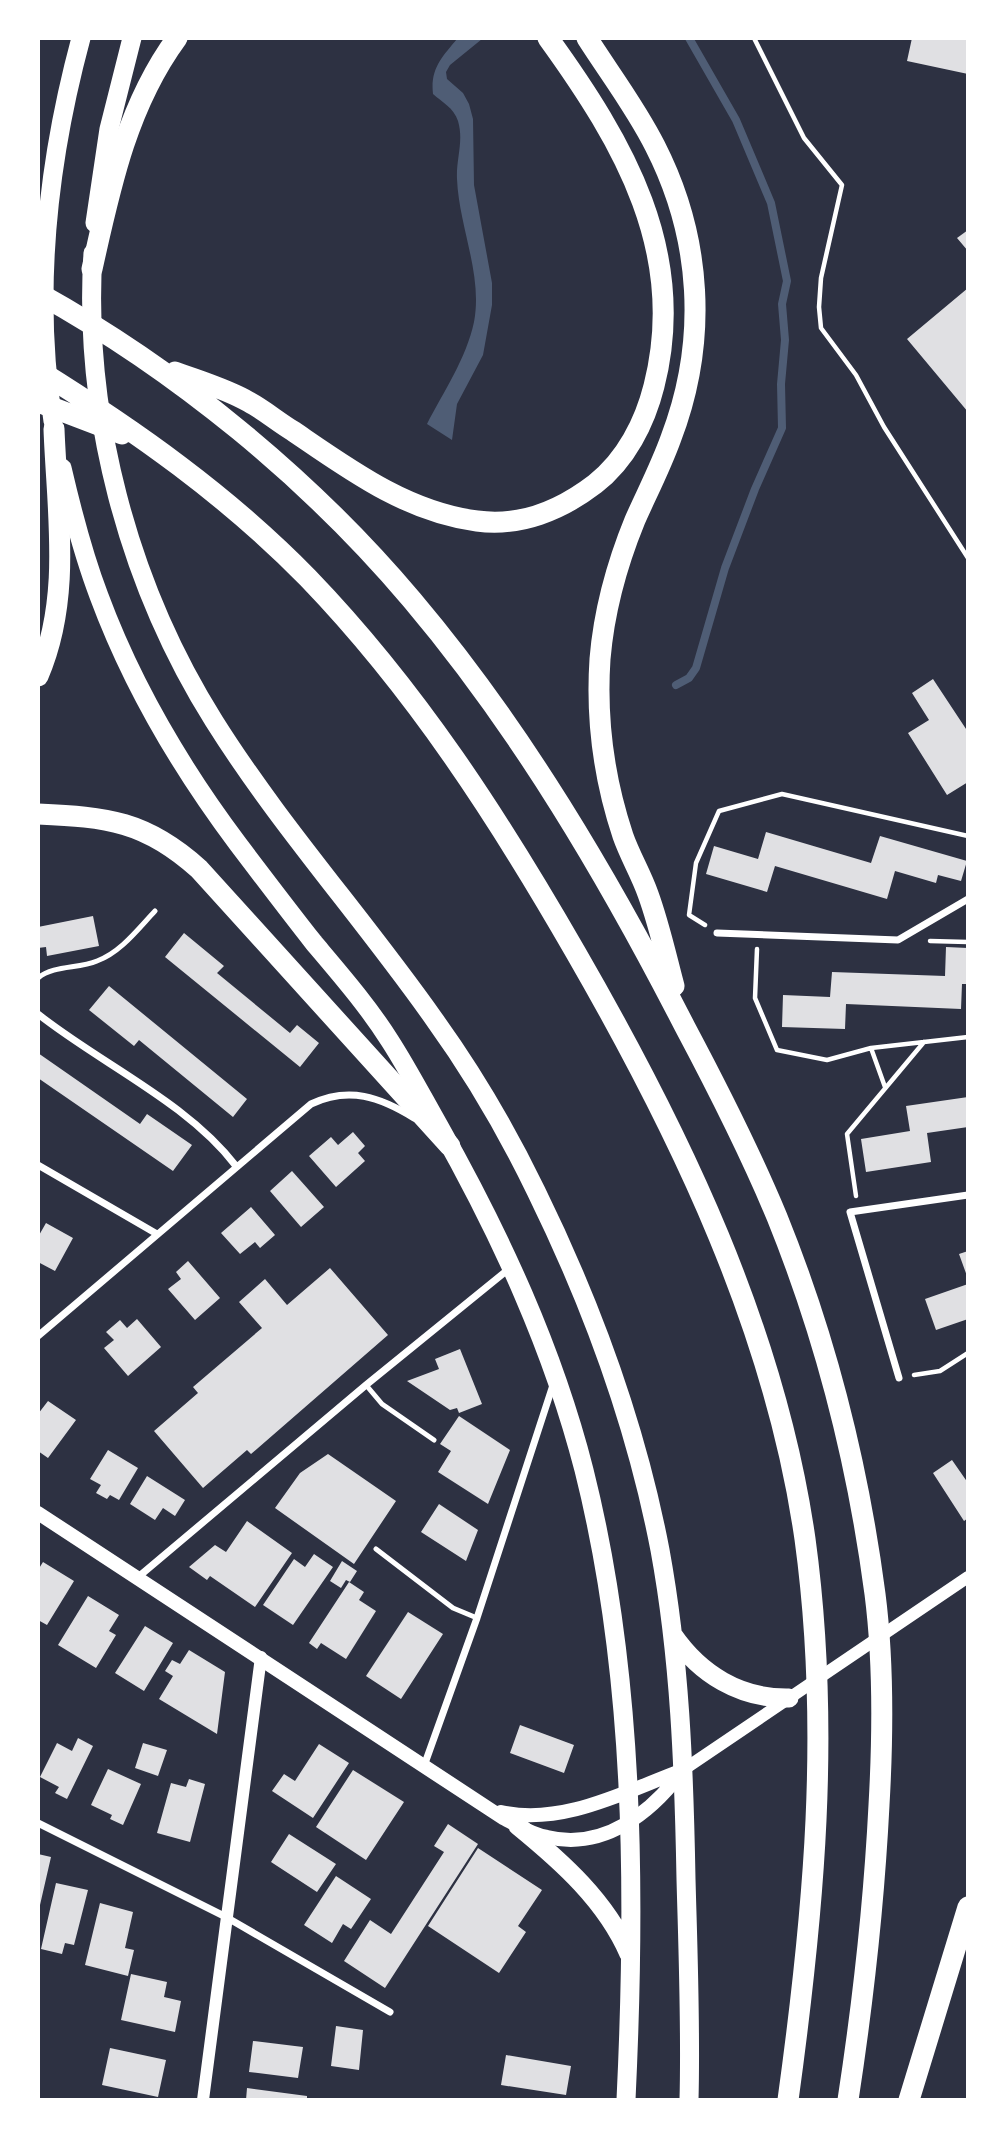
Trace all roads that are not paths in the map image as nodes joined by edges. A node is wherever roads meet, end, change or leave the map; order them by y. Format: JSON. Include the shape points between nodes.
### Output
{"nodes":[{"id":1,"x":80,"y":38,"type":"edge"},
{"id":2,"x":132,"y":38,"type":"edge"},
{"id":3,"x":177,"y":38,"type":"edge"},
{"id":4,"x":548,"y":38,"type":"edge"},
{"id":5,"x":587,"y":38,"type":"edge"},
{"id":6,"x":92,"y":269,"type":"junction"},
{"id":7,"x":38,"y":293,"type":"edge"},
{"id":8,"x":146,"y":360,"type":"junction"},
{"id":9,"x":38,"y":370,"type":"edge"},
{"id":10,"x":38,"y":402,"type":"edge"},
{"id":11,"x":54,"y":429,"type":"junction"},
{"id":12,"x":156,"y":447,"type":"junction"},
{"id":13,"x":38,"y":676,"type":"edge"},
{"id":14,"x":38,"y":814,"type":"edge"},
{"id":15,"x":968,"y":899,"type":"edge"},
{"id":16,"x":155,"y":911,"type":"dead end"},
{"id":17,"x":717,"y":933,"type":"road end"},
{"id":18,"x":38,"y":978,"type":"edge"},
{"id":19,"x":38,"y":1014,"type":"edge"},
{"id":20,"x":685,"y":1025,"type":"junction"},
{"id":21,"x":450,"y":1146,"type":"junction"},
{"id":22,"x":38,"y":1164,"type":"edge"},
{"id":23,"x":236,"y":1166,"type":"junction"},
{"id":24,"x":968,"y":1195,"type":"edge"},
{"id":25,"x":157,"y":1234,"type":"junction"},
{"id":26,"x":512,"y":1267,"type":"junction"},
{"id":27,"x":38,"y":1336,"type":"edge"},
{"id":28,"x":556,"y":1376,"type":"junction"},
{"id":29,"x":899,"y":1378,"type":"road end"},
{"id":30,"x":366,"y":1385,"type":"junction"},
{"id":31,"x":434,"y":1440,"type":"dead end"},
{"id":32,"x":38,"y":1513,"type":"edge"},
{"id":33,"x":376,"y":1549,"type":"dead end"},
{"id":34,"x":968,"y":1577,"type":"edge"},
{"id":35,"x":137,"y":1578,"type":"junction"},
{"id":36,"x":477,"y":1618,"type":"junction"},
{"id":37,"x":673,"y":1635,"type":"junction"},
{"id":38,"x":261,"y":1657,"type":"junction"},
{"id":39,"x":789,"y":1698,"type":"junction"},
{"id":40,"x":424,"y":1766,"type":"junction"},
{"id":41,"x":683,"y":1770,"type":"junction"},
{"id":42,"x":628,"y":1791,"type":"junction"},
{"id":43,"x":490,"y":1808,"type":"junction"},
{"id":44,"x":629,"y":1822,"type":"junction"},
{"id":45,"x":38,"y":1823,"type":"edge"},
{"id":46,"x":518,"y":1826,"type":"junction"},
{"id":47,"x":968,"y":1906,"type":"edge"},
{"id":48,"x":226,"y":1917,"type":"junction"},
{"id":49,"x":631,"y":1959,"type":"junction"},
{"id":50,"x":390,"y":2012,"type":"dead end"},
{"id":51,"x":203,"y":2099,"type":"edge"},
{"id":52,"x":626,"y":2099,"type":"edge"},
{"id":53,"x":689,"y":2099,"type":"edge"},
{"id":54,"x":788,"y":2099,"type":"edge"},
{"id":55,"x":848,"y":2099,"type":"edge"},
{"id":56,"x":909,"y":2099,"type":"edge"}],
"edges":[{"from":1,"to":11,"type":"highway","via":[[61,117],[44,244],[44,338]]},
{"from":2,"to":6,"type":"highway","via":[[101,176]]},
{"from":3,"to":6,"type":"highway","via":[[131,122]]},
{"from":4,"to":8,"type":"highway","via":[[636,181],[660,263],[664,317],[650,400],[631,442],[601,480],[564,504],[524,520],[494,523],[447,515],[363,478],[248,401]]},
{"from":5,"to":20,"type":"highway","via":[[666,170],[685,227],[696,287],[689,378],[671,438],[621,557],[605,624],[599,692],[600,730],[612,801],[648,894]]},
{"from":6,"to":37,"type":"highway","via":[[94,351],[110,459],[153,601],[188,676],[236,754],[437,1023],[489,1103],[534,1187],[576,1277],[624,1408],[659,1546]]},
{"from":7,"to":8,"type":"highway"},
{"from":8,"to":20,"type":"highway","via":[[274,461],[411,598],[550,790]]},
{"from":9,"to":12,"type":"highway"},
{"from":10,"to":12,"type":"highway"},
{"from":11,"to":13,"type":"highway","via":[[60,595]]},
{"from":11,"to":21,"type":"highway","via":[[99,595],[161,727],[234,839],[375,1019]]},
{"from":12,"to":54,"type":"highway","via":[[213,491],[306,575],[371,647],[462,767],[624,1038],[672,1133],[738,1285],[761,1352],[797,1491],[818,1676],[820,1766],[811,1910]]},
{"from":14,"to":21,"type":"highway","via":[[108,819],[150,833],[184,855]]},
{"from":15,"to":17,"type":"street","via":[[898,940]]},
{"from":16,"to":18,"type":"lane","via":[[108,956]]},
{"from":19,"to":23,"type":"street","via":[[199,1127]]},
{"from":20,"to":55,"type":"highway","via":[[758,1174],[807,1297],[839,1403],[867,1544],[880,1644],[882,1740],[870,1932]]},
{"from":21,"to":23,"type":"street","via":[[386,1102],[362,1094],[340,1094],[310,1104]]},
{"from":21,"to":26,"type":"highway"},
{"from":22,"to":25,"type":"street"},
{"from":23,"to":25,"type":"street"},
{"from":24,"to":29,"type":"street","via":[[850,1212]]},
{"from":25,"to":27,"type":"street"},
{"from":26,"to":28,"type":"highway"},
{"from":26,"to":30,"type":"street"},
{"from":28,"to":36,"type":"street"},
{"from":28,"to":42,"type":"highway","via":[[583,1469],[601,1555]]},
{"from":30,"to":31,"type":"lane","via":[[382,1404]]},
{"from":30,"to":35,"type":"street"},
{"from":32,"to":35,"type":"main road"},
{"from":33,"to":36,"type":"lane","via":[[453,1608]]},
{"from":34,"to":39,"type":"street"},
{"from":35,"to":38,"type":"main road"},
{"from":36,"to":40,"type":"street"},
{"from":37,"to":39,"type":"highway","via":[[713,1677],[750,1693]]},
{"from":37,"to":41,"type":"highway"},
{"from":38,"to":40,"type":"main road"},
{"from":38,"to":48,"type":"street"},
{"from":39,"to":41,"type":"street"},
{"from":40,"to":43,"type":"main road"},
{"from":41,"to":42,"type":"main road"},
{"from":41,"to":44,"type":"main road","via":[[657,1802]]},
{"from":41,"to":53,"type":"highway"},
{"from":42,"to":43,"type":"main road","via":[[540,1816]]},
{"from":42,"to":44,"type":"highway"},
{"from":43,"to":46,"type":"main road"},
{"from":44,"to":46,"type":"main road","via":[[572,1840],[547,1838]]},
{"from":44,"to":49,"type":"highway"},
{"from":45,"to":48,"type":"street"},
{"from":46,"to":49,"type":"highway","via":[[589,1892],[617,1930]]},
{"from":47,"to":56,"type":"highway"},
{"from":48,"to":50,"type":"street"},
{"from":48,"to":51,"type":"street"},
{"from":49,"to":52,"type":"highway"}]}
